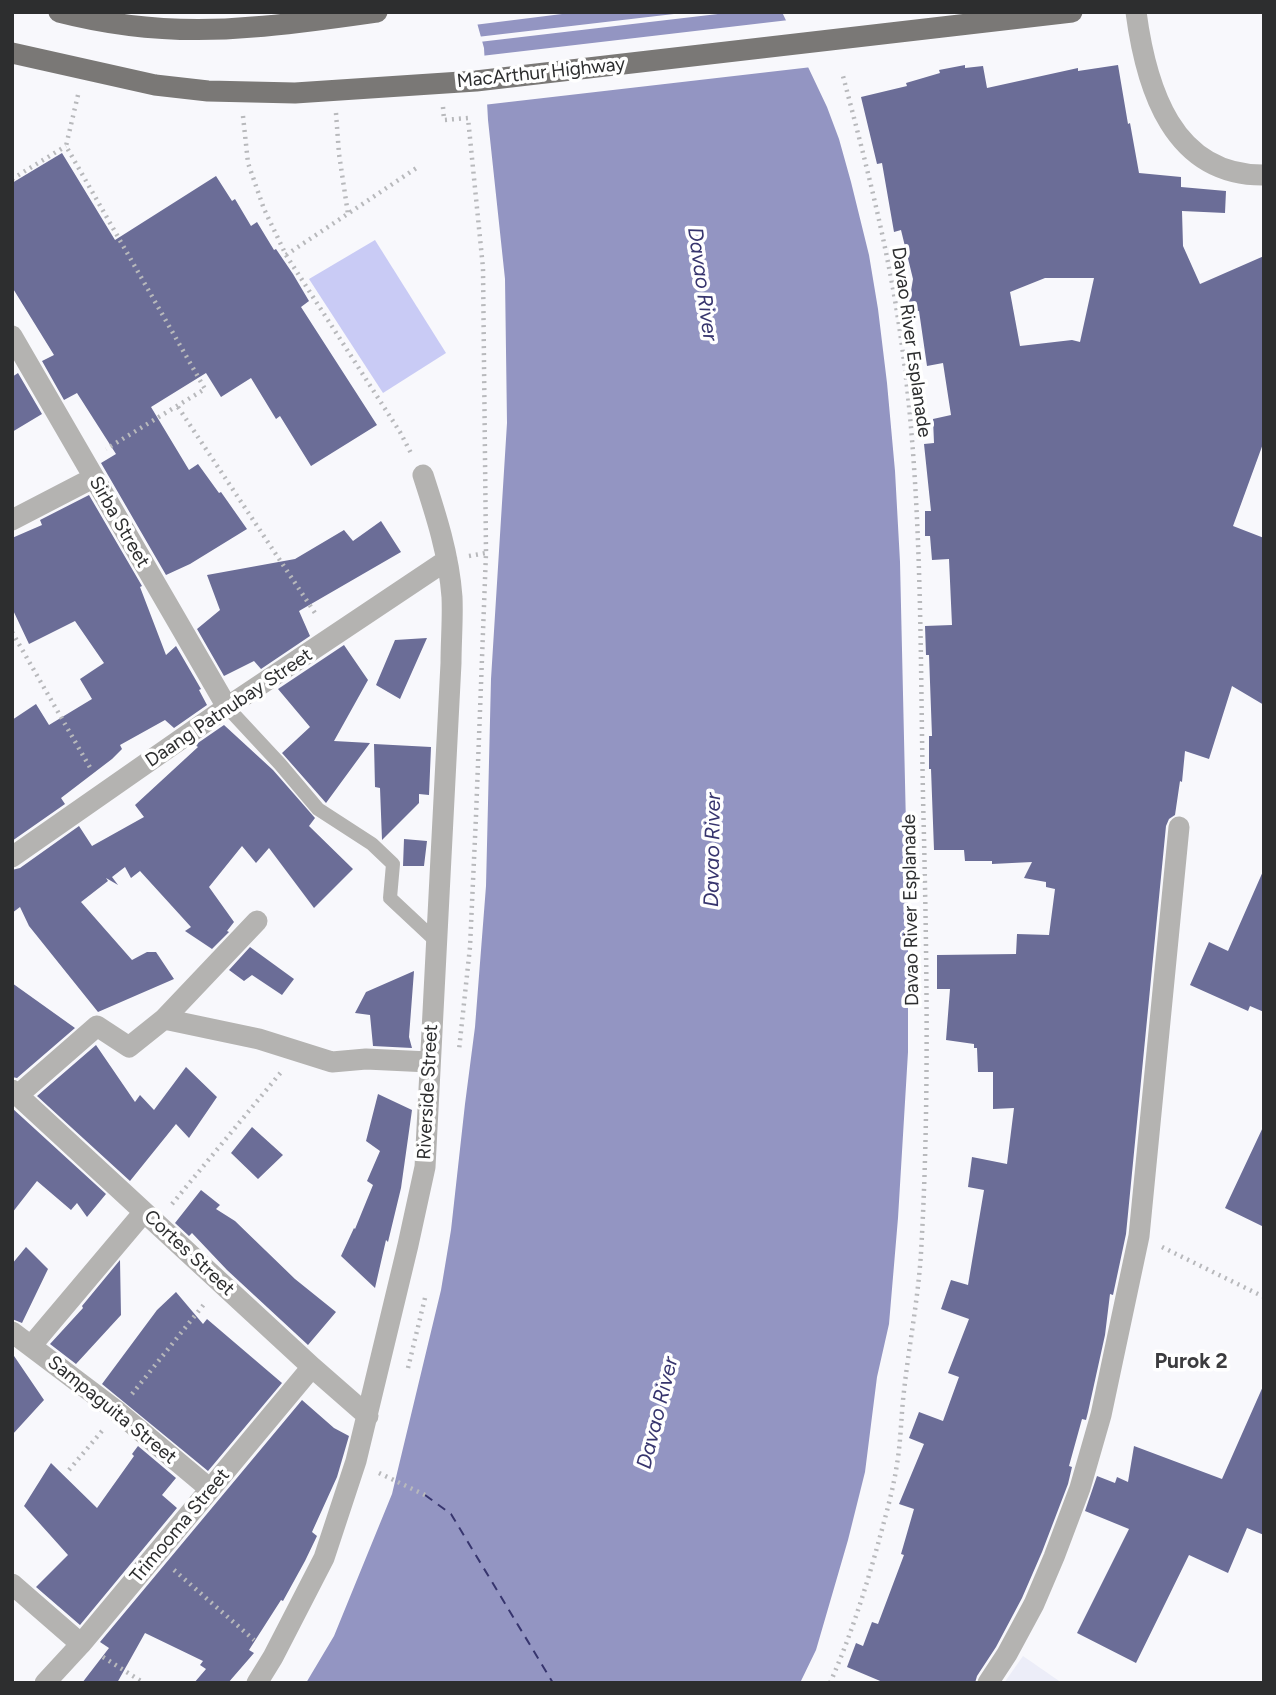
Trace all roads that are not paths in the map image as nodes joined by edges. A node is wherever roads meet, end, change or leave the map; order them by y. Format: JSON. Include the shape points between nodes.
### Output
{"nodes":[{"id":1,"x":59,"y":12,"type":"edge"},
{"id":2,"x":377,"y":12,"type":"edge"},
{"id":3,"x":1072,"y":12,"type":"edge"},
{"id":4,"x":1136,"y":12,"type":"edge"},
{"id":5,"x":12,"y":52,"type":"edge"},
{"id":6,"x":1264,"y":176,"type":"edge"},
{"id":7,"x":12,"y":336,"type":"edge"},
{"id":8,"x":88,"y":470,"type":"junction"},
{"id":9,"x":423,"y":475,"type":"dead end"},
{"id":10,"x":12,"y":520,"type":"edge"},
{"id":11,"x":447,"y":560,"type":"junction"},
{"id":12,"x":227,"y":708,"type":"junction"},
{"id":13,"x":1180,"y":827,"type":"dead end"},
{"id":14,"x":12,"y":857,"type":"edge"},
{"id":15,"x":257,"y":921,"type":"dead end"},
{"id":16,"x":436,"y":941,"type":"junction"},
{"id":17,"x":164,"y":1019,"type":"junction"},
{"id":18,"x":429,"y":1062,"type":"junction"},
{"id":19,"x":15,"y":1092,"type":"edge"},
{"id":20,"x":150,"y":1217,"type":"junction"},
{"id":21,"x":12,"y":1332,"type":"edge"},
{"id":22,"x":31,"y":1346,"type":"junction"},
{"id":23,"x":312,"y":1367,"type":"junction"},
{"id":24,"x":368,"y":1416,"type":"junction"},
{"id":25,"x":210,"y":1489,"type":"junction"},
{"id":26,"x":12,"y":1584,"type":"edge"},
{"id":27,"x":82,"y":1644,"type":"junction"},
{"id":28,"x":45,"y":1683,"type":"edge"},
{"id":29,"x":257,"y":1683,"type":"edge"},
{"id":30,"x":988,"y":1683,"type":"edge"}],
"edges":[{"from":1,"to":2,"type":"main road","via":[[87,20],[207,29]]},
{"from":3,"to":5,"type":"main road","name":"MacArthur Highway","via":[[475,81],[295,93],[155,85]]},
{"from":4,"to":6,"type":"street","via":[[1145,63],[1161,110],[1173,129],[1201,159],[1232,172]]},
{"from":7,"to":8,"type":"street","name":"Sirba Street"},
{"from":8,"to":10,"type":"street"},
{"from":8,"to":12,"type":"street","name":"Sirba Street"},
{"from":9,"to":11,"type":"street","name":"Riverside Street"},
{"from":11,"to":12,"type":"street","name":"Daang Patnubay Street"},
{"from":11,"to":16,"type":"street","name":"Riverside Street","via":[[452,598],[451,663]]},
{"from":12,"to":14,"type":"street","name":"Daang Patnubay Street"},
{"from":12,"to":16,"type":"lane","via":[[318,808],[393,864],[390,898]]},
{"from":13,"to":30,"type":"street","via":[[1139,1236],[1101,1415],[1054,1557],[1034,1604]]},
{"from":15,"to":17,"type":"street"},
{"from":16,"to":18,"type":"street","name":"Riverside Street"},
{"from":17,"to":18,"type":"street","via":[[260,1039],[332,1062]]},
{"from":17,"to":19,"type":"street","via":[[129,1047],[97,1026]]},
{"from":18,"to":24,"type":"street","name":"Riverside Street","via":[[425,1167]]},
{"from":19,"to":20,"type":"street","name":"Cortes Street"},
{"from":20,"to":22,"type":"street"},
{"from":20,"to":23,"type":"street","name":"Cortes Street"},
{"from":21,"to":22,"type":"street","name":"Sampaguita Street"},
{"from":22,"to":25,"type":"street","name":"Sampaguita Street"},
{"from":23,"to":24,"type":"street","name":"Cortes Street"},
{"from":23,"to":25,"type":"street","name":"Trimooma Street"},
{"from":24,"to":29,"type":"street","name":"Riverside Street","via":[[324,1558]]},
{"from":25,"to":27,"type":"street","name":"Trimooma Street"},
{"from":26,"to":27,"type":"street"},
{"from":27,"to":28,"type":"street","name":"Trimooma Street"}]}
